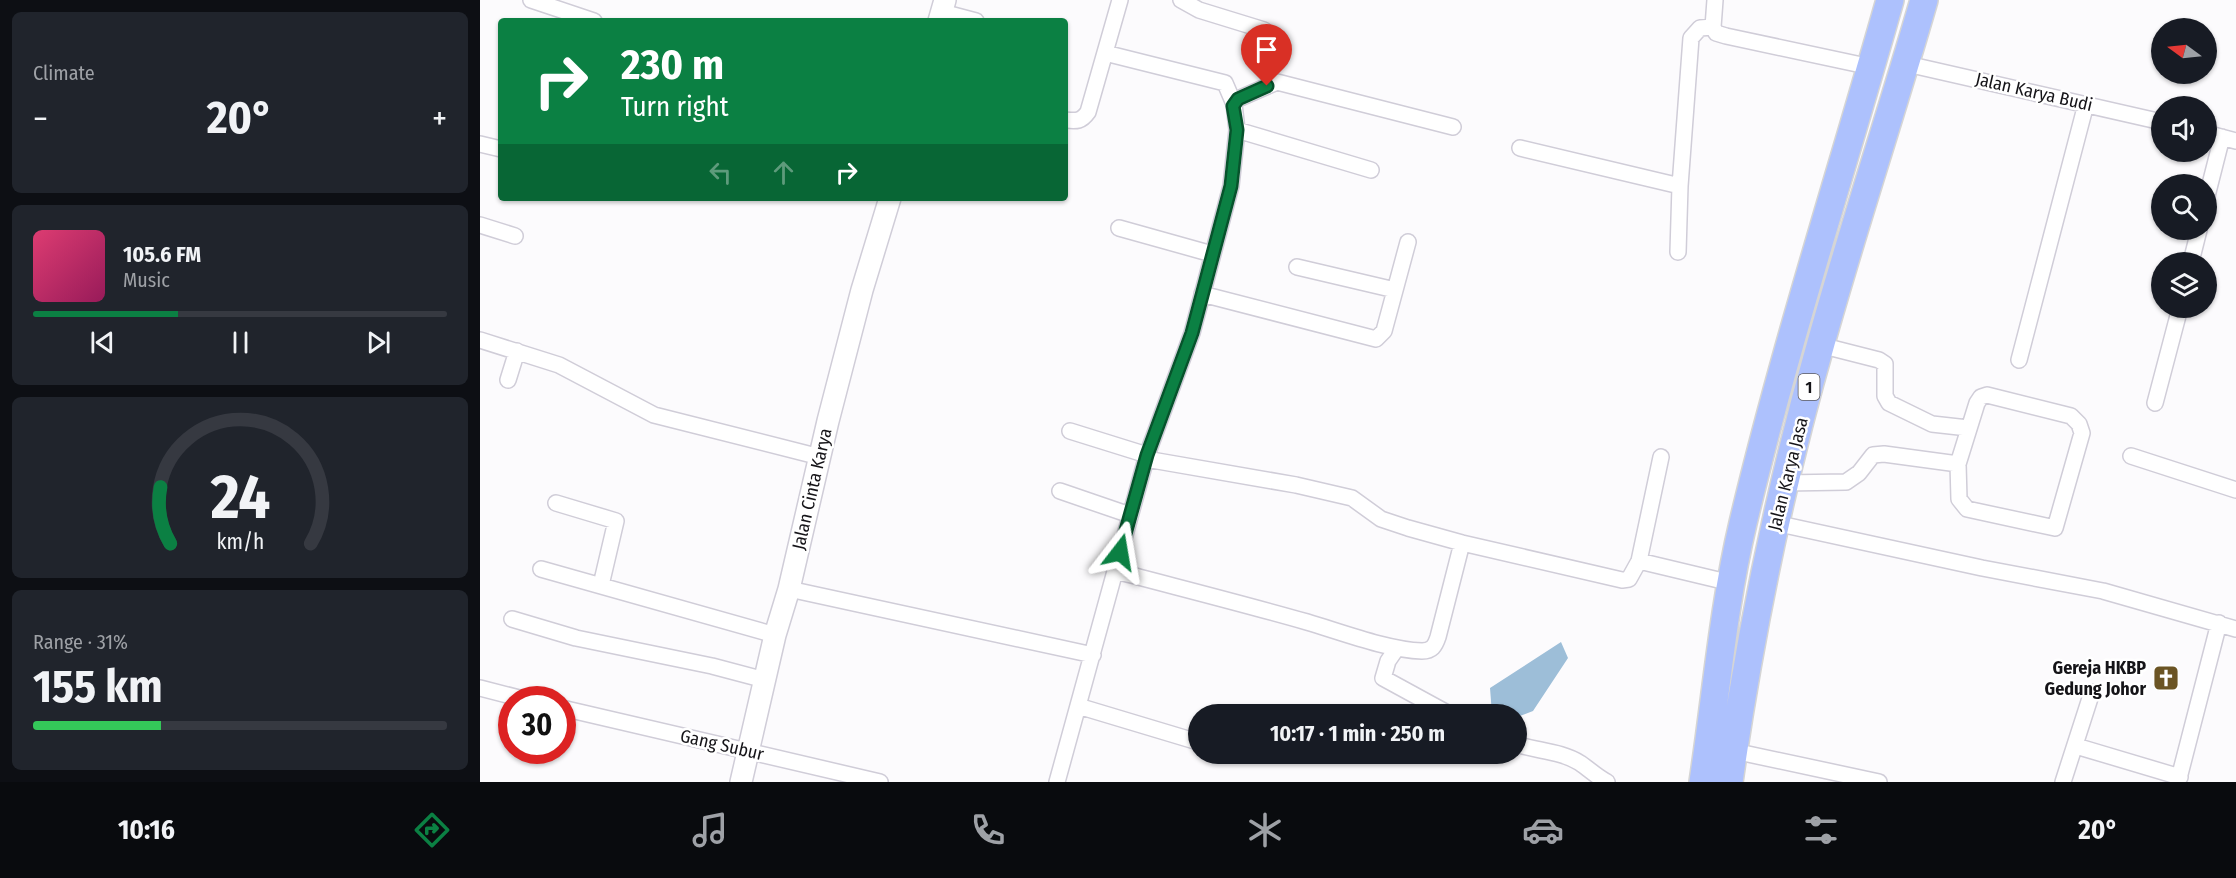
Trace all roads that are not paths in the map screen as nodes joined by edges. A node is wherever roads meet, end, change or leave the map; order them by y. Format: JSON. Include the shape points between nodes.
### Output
{"nodes":[{"id":1,"x":531,"y":0,"type":"edge"},
{"id":2,"x":1120,"y":0,"type":"edge"},
{"id":3,"x":1181,"y":0,"type":"edge"},
{"id":4,"x":1715,"y":0,"type":"edge"},
{"id":5,"x":1890,"y":0,"type":"edge"},
{"id":6,"x":1924,"y":0,"type":"edge"},
{"id":7,"x":942,"y":11,"type":"edge"},
{"id":8,"x":585,"y":18,"type":"edge"},
{"id":9,"x":966,"y":18,"type":"edge"},
{"id":10,"x":1713,"y":27,"type":"junction"},
{"id":11,"x":1264,"y":30,"type":"dead end"},
{"id":12,"x":1105,"y":53,"type":"junction"},
{"id":13,"x":1907,"y":64,"type":"junction"},
{"id":14,"x":1870,"y":67,"type":"junction"},
{"id":15,"x":1234,"y":104,"type":"junction"},
{"id":16,"x":2086,"y":104,"type":"junction"},
{"id":17,"x":2151,"y":119,"type":"edge"},
{"id":18,"x":1068,"y":120,"type":"edge"},
{"id":19,"x":1453,"y":127,"type":"dead end"},
{"id":20,"x":1237,"y":130,"type":"junction"},
{"id":21,"x":2221,"y":137,"type":"edge"},
{"id":22,"x":480,"y":144,"type":"edge"},
{"id":23,"x":498,"y":148,"type":"edge"},
{"id":24,"x":1520,"y":148,"type":"dead end"},
{"id":25,"x":1371,"y":170,"type":"dead end"},
{"id":26,"x":2212,"y":174,"type":"edge"},
{"id":27,"x":1680,"y":186,"type":"junction"},
{"id":28,"x":889,"y":201,"type":"edge"},
{"id":29,"x":480,"y":225,"type":"edge"},
{"id":30,"x":1119,"y":228,"type":"dead end"},
{"id":31,"x":515,"y":236,"type":"dead end"},
{"id":32,"x":1408,"y":242,"type":"dead end"},
{"id":33,"x":1678,"y":252,"type":"dead end"},
{"id":34,"x":1212,"y":254,"type":"junction"},
{"id":35,"x":1297,"y":267,"type":"dead end"},
{"id":36,"x":1395,"y":290,"type":"junction"},
{"id":37,"x":1202,"y":294,"type":"junction"},
{"id":38,"x":2177,"y":318,"type":"edge"},
{"id":39,"x":480,"y":339,"type":"edge"},
{"id":40,"x":1820,"y":345,"type":"junction"},
{"id":41,"x":518,"y":351,"type":"junction"},
{"id":42,"x":2019,"y":360,"type":"dead end"},
{"id":43,"x":508,"y":380,"type":"dead end"},
{"id":44,"x":2155,"y":403,"type":"dead end"},
{"id":45,"x":1968,"y":428,"type":"junction"},
{"id":46,"x":1070,"y":431,"type":"dead end"},
{"id":47,"x":2131,"y":456,"type":"dead end"},
{"id":48,"x":820,"y":457,"type":"junction"},
{"id":49,"x":1147,"y":457,"type":"junction"},
{"id":50,"x":1661,"y":457,"type":"dead end"},
{"id":51,"x":1958,"y":464,"type":"junction"},
{"id":52,"x":1785,"y":483,"type":"junction"},
{"id":53,"x":2236,"y":490,"type":"edge"},
{"id":54,"x":1060,"y":491,"type":"dead end"},
{"id":55,"x":555,"y":503,"type":"dead end"},
{"id":56,"x":1130,"y":515,"type":"junction"},
{"id":57,"x":1775,"y":523,"type":"junction"},
{"id":58,"x":1462,"y":543,"type":"junction"},
{"id":59,"x":1640,"y":561,"type":"junction"},
{"id":60,"x":541,"y":569,"type":"dead end"},
{"id":61,"x":1116,"y":571,"type":"junction"},
{"id":62,"x":1731,"y":583,"type":"junction"},
{"id":63,"x":601,"y":585,"type":"junction"},
{"id":64,"x":789,"y":590,"type":"junction"},
{"id":65,"x":512,"y":619,"type":"dead end"},
{"id":66,"x":2219,"y":623,"type":"junction"},
{"id":67,"x":2236,"y":629,"type":"edge"},
{"id":68,"x":775,"y":635,"type":"junction"},
{"id":69,"x":1397,"y":648,"type":"junction"},
{"id":70,"x":1093,"y":655,"type":"junction"},
{"id":71,"x":765,"y":680,"type":"junction"},
{"id":72,"x":2092,"y":692,"type":"dead end"},
{"id":73,"x":481,"y":693,"type":"edge"},
{"id":74,"x":498,"y":695,"type":"edge"},
{"id":75,"x":1431,"y":704,"type":"edge"},
{"id":76,"x":1078,"y":706,"type":"junction"},
{"id":77,"x":576,"y":711,"type":"edge"},
{"id":78,"x":1727,"y":735,"type":"junction"},
{"id":79,"x":1188,"y":739,"type":"edge"},
{"id":80,"x":2076,"y":746,"type":"junction"},
{"id":81,"x":1527,"y":747,"type":"edge"},
{"id":82,"x":748,"y":751,"type":"junction"},
{"id":83,"x":2179,"y":780,"type":"edge"},
{"id":84,"x":741,"y":782,"type":"edge"},
{"id":85,"x":880,"y":782,"type":"edge"},
{"id":86,"x":1057,"y":782,"type":"edge"},
{"id":87,"x":1607,"y":782,"type":"edge"},
{"id":88,"x":1703,"y":782,"type":"edge"},
{"id":89,"x":1729,"y":782,"type":"edge"},
{"id":90,"x":1879,"y":782,"type":"edge"},
{"id":91,"x":2063,"y":782,"type":"edge"}],
"edges":[{"from":1,"to":8,"type":"street"},
{"from":2,"to":12,"type":"street"},
{"from":3,"to":11,"type":"street","via":[[1199,10]]},
{"from":4,"to":10,"type":"street"},
{"from":5,"to":14,"type":"highway","name":"Jalan Karya Jasa","number":"1"},
{"from":6,"to":13,"type":"highway","name":"Jalan Karya Jasa","number":"1"},
{"from":7,"to":9,"type":"street"},
{"from":10,"to":14,"type":"street","via":[[1716,33],[1726,36]]},
{"from":10,"to":27,"type":"street","via":[[1700,28],[1690,38]]},
{"from":12,"to":15,"type":"street","via":[[1225,83]]},
{"from":12,"to":18,"type":"street","via":[[1088,112],[1078,122]]},
{"from":13,"to":16,"type":"street","name":"Jalan Karya Budi"},
{"from":13,"to":40,"type":"highway","name":"Jalan Karya Jasa","number":"1"},
{"from":14,"to":62,"type":"highway","name":"Jalan Karya Jasa","number":"1","via":[[1804,291]]},
{"from":15,"to":19,"type":"street","via":[[1277,82]]},
{"from":15,"to":20,"type":"street"},
{"from":16,"to":17,"type":"street","name":"Jalan Karya Budi"},
{"from":16,"to":42,"type":"street"},
{"from":20,"to":25,"type":"street"},
{"from":20,"to":34,"type":"street","via":[[1231,186]]},
{"from":21,"to":26,"type":"street"},
{"from":22,"to":23,"type":"street"},
{"from":24,"to":27,"type":"street"},
{"from":27,"to":33,"type":"street"},
{"from":28,"to":48,"type":"street","name":"Jalan Cinta Karya"},
{"from":29,"to":31,"type":"street"},
{"from":30,"to":34,"type":"street"},
{"from":32,"to":36,"type":"street"},
{"from":34,"to":37,"type":"street"},
{"from":35,"to":36,"type":"street"},
{"from":36,"to":37,"type":"street","via":[[1384,331],[1376,339]]},
{"from":37,"to":49,"type":"street"},
{"from":38,"to":44,"type":"street"},
{"from":39,"to":41,"type":"street"},
{"from":40,"to":45,"type":"street","via":[[1885,364],[1885,396],[1898,409],[1940,426]]},
{"from":40,"to":52,"type":"highway","name":"Jalan Karya Jasa","number":"1"},
{"from":41,"to":43,"type":"street"},
{"from":41,"to":48,"type":"street","via":[[559,365],[654,415]]},
{"from":45,"to":51,"type":"street"},
{"from":45,"to":51,"type":"street","via":[[1977,403],[1987,395],[2071,416],[2079,424],[2082,433],[2055,528],[1966,509],[1959,499]]},
{"from":46,"to":49,"type":"street"},
{"from":47,"to":53,"type":"street"},
{"from":48,"to":64,"type":"street","name":"Jalan Cinta Karya"},
{"from":49,"to":56,"type":"street"},
{"from":49,"to":58,"type":"street","via":[[1352,498],[1381,519]]},
{"from":50,"to":59,"type":"street"},
{"from":51,"to":52,"type":"street","via":[[1873,455],[1846,483]]},
{"from":52,"to":57,"type":"highway","name":"Jalan Karya Jasa","number":"1"},
{"from":54,"to":56,"type":"street"},
{"from":55,"to":63,"type":"street","via":[[616,521]]},
{"from":56,"to":61,"type":"street"},
{"from":57,"to":66,"type":"street","via":[[2103,591]]},
{"from":57,"to":78,"type":"highway","name":"Jalan Karya Jasa","number":"1"},
{"from":58,"to":59,"type":"street","via":[[1622,580],[1633,575]]},
{"from":58,"to":69,"type":"street","via":[[1434,646],[1424,651]]},
{"from":59,"to":62,"type":"street"},
{"from":60,"to":63,"type":"street"},
{"from":61,"to":69,"type":"street"},
{"from":61,"to":70,"type":"street"},
{"from":62,"to":78,"type":"highway","name":"Jalan Karya Jasa","number":"1"},
{"from":63,"to":68,"type":"street"},
{"from":64,"to":68,"type":"street","name":"Jalan Cinta Karya"},
{"from":64,"to":70,"type":"street"},
{"from":65,"to":71,"type":"street","via":[[576,638]]},
{"from":66,"to":67,"type":"street"},
{"from":66,"to":83,"type":"street"},
{"from":68,"to":71,"type":"street","name":"Jalan Cinta Karya"},
{"from":69,"to":75,"type":"street","via":[[1383,678]]},
{"from":70,"to":76,"type":"street"},
{"from":71,"to":82,"type":"street","name":"Jalan Cinta Karya"},
{"from":72,"to":80,"type":"street"},
{"from":73,"to":74,"type":"street"},
{"from":76,"to":79,"type":"street"},
{"from":76,"to":86,"type":"street"},
{"from":77,"to":82,"type":"street","name":"Gang Subur"},
{"from":78,"to":88,"type":"highway","name":"Jalan Karya Jasa","number":"1"},
{"from":78,"to":89,"type":"highway","name":"Jalan Karya Jasa","number":"1"},
{"from":78,"to":90,"type":"street"},
{"from":80,"to":83,"type":"street"},
{"from":80,"to":91,"type":"street"},
{"from":81,"to":87,"type":"street","via":[[1580,763]]},
{"from":82,"to":84,"type":"street","name":"Jalan Cinta Karya"},
{"from":82,"to":85,"type":"street","name":"Gang Subur"}]}
